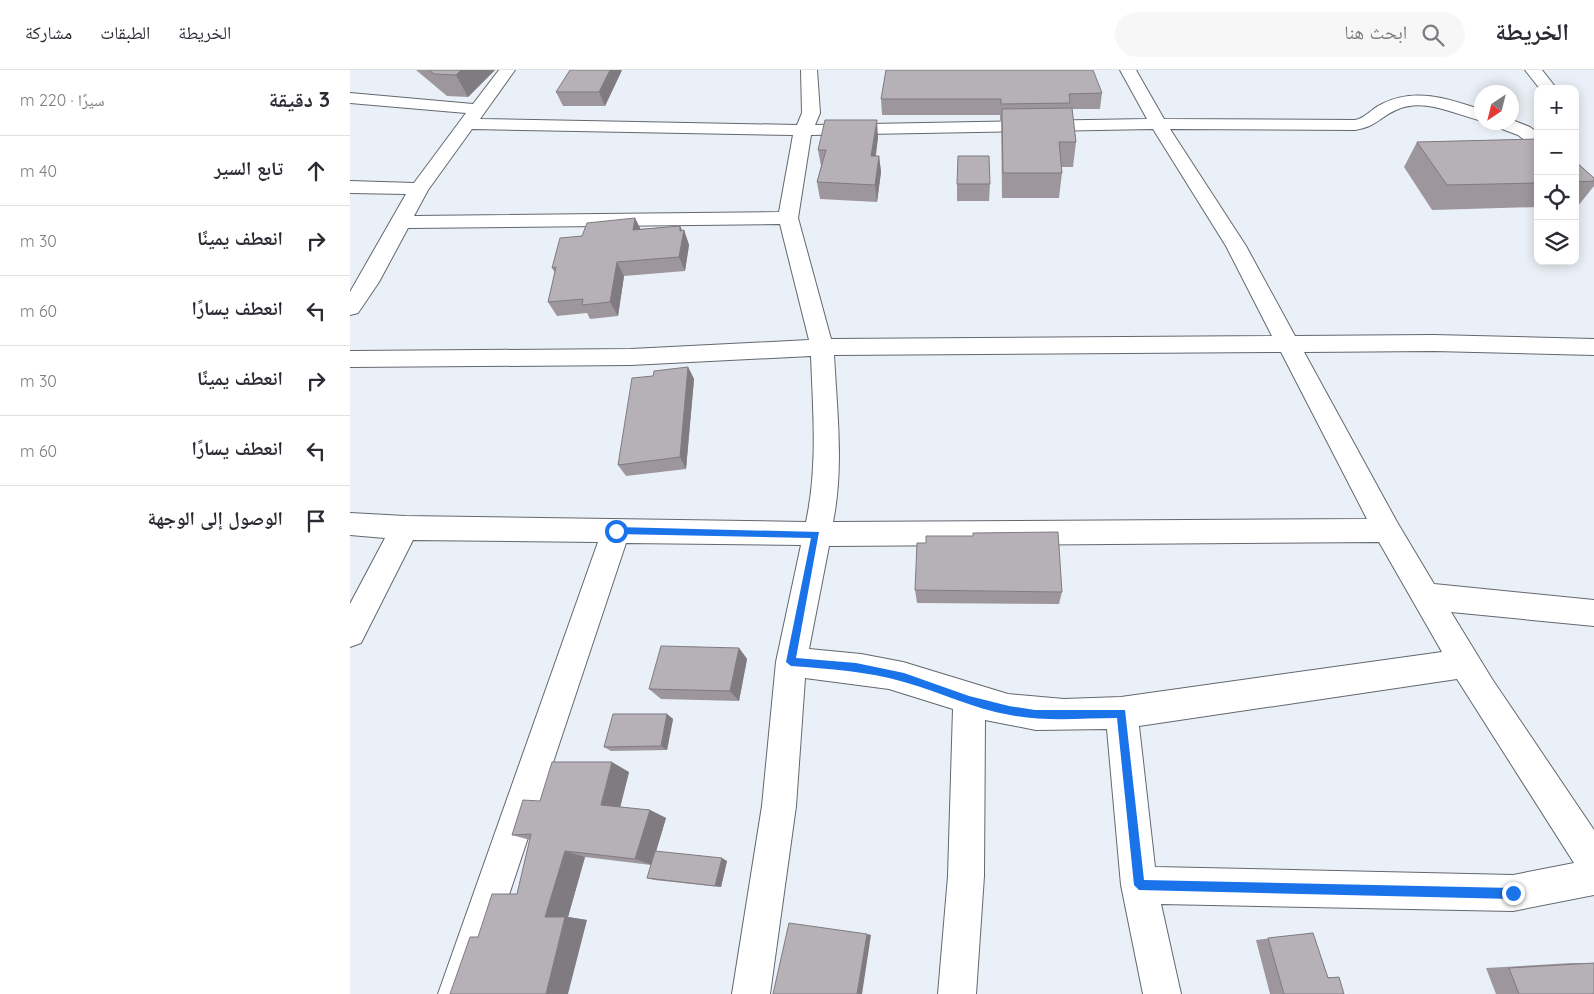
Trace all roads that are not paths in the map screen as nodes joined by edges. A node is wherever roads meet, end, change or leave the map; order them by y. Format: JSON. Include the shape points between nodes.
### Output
{"nodes":[{"id":1,"x":507,"y":70,"type":"edge"},
{"id":2,"x":809,"y":70,"type":"edge"},
{"id":3,"x":1128,"y":70,"type":"edge"},
{"id":4,"x":1532,"y":70,"type":"edge"},
{"id":5,"x":1546,"y":85,"type":"edge"},
{"id":6,"x":350,"y":98,"type":"edge"},
{"id":7,"x":1474,"y":113,"type":"edge"},
{"id":8,"x":471,"y":116,"type":"junction"},
{"id":9,"x":1158,"y":124,"type":"junction"},
{"id":10,"x":1519,"y":128,"type":"edge"},
{"id":11,"x":803,"y":130,"type":"junction"},
{"id":12,"x":1533,"y":132,"type":"edge"},
{"id":13,"x":350,"y":187,"type":"edge"},
{"id":14,"x":419,"y":189,"type":"junction"},
{"id":15,"x":788,"y":218,"type":"junction"},
{"id":16,"x":399,"y":222,"type":"junction"},
{"id":17,"x":350,"y":308,"type":"edge"},
{"id":18,"x":1288,"y":345,"type":"junction"},
{"id":19,"x":822,"y":347,"type":"junction"},
{"id":20,"x":1594,"y":347,"type":"edge"},
{"id":21,"x":350,"y":359,"type":"edge"},
{"id":22,"x":350,"y":524,"type":"edge"},
{"id":23,"x":405,"y":528,"type":"junction"},
{"id":24,"x":1387,"y":530,"type":"junction"},
{"id":25,"x":616,"y":531,"type":"junction"},
{"id":26,"x":816,"y":534,"type":"junction"},
{"id":27,"x":1426,"y":596,"type":"junction"},
{"id":28,"x":1594,"y":612,"type":"edge"},
{"id":29,"x":350,"y":633,"type":"edge"},
{"id":30,"x":791,"y":662,"type":"junction"},
{"id":31,"x":1465,"y":663,"type":"junction"},
{"id":32,"x":969,"y":700,"type":"junction"},
{"id":33,"x":1122,"y":713,"type":"junction"},
{"id":34,"x":1594,"y":861,"type":"edge"},
{"id":35,"x":1594,"y":877,"type":"edge"},
{"id":36,"x":1139,"y":885,"type":"junction"},
{"id":37,"x":456,"y":994,"type":"edge"},
{"id":38,"x":751,"y":994,"type":"edge"},
{"id":39,"x":957,"y":994,"type":"edge"},
{"id":40,"x":1162,"y":994,"type":"edge"}],
"edges":[{"from":1,"to":8,"type":"street"},
{"from":2,"to":11,"type":"street","via":[[810,113]]},
{"from":3,"to":9,"type":"street"},
{"from":4,"to":5,"type":"street"},
{"from":6,"to":8,"type":"street"},
{"from":7,"to":9,"type":"street","via":[[1415,99],[1397,102],[1373,120],[1355,125]]},
{"from":8,"to":11,"type":"street"},
{"from":8,"to":14,"type":"street"},
{"from":9,"to":11,"type":"street"},
{"from":9,"to":18,"type":"street","via":[[1236,246]]},
{"from":10,"to":12,"type":"street"},
{"from":11,"to":15,"type":"street"},
{"from":13,"to":14,"type":"street"},
{"from":14,"to":16,"type":"street"},
{"from":15,"to":16,"type":"street"},
{"from":15,"to":19,"type":"street"},
{"from":16,"to":17,"type":"street","via":[[368,282]]},
{"from":18,"to":19,"type":"street"},
{"from":18,"to":20,"type":"street","via":[[1434,343]]},
{"from":18,"to":24,"type":"street"},
{"from":19,"to":21,"type":"street","via":[[631,356]]},
{"from":19,"to":26,"type":"street","via":[[826,496]]},
{"from":22,"to":23,"type":"street"},
{"from":23,"to":25,"type":"street"},
{"from":23,"to":29,"type":"street"},
{"from":24,"to":26,"type":"street"},
{"from":24,"to":27,"type":"street"},
{"from":25,"to":26,"type":"street"},
{"from":25,"to":37,"type":"street"},
{"from":26,"to":30,"type":"street"},
{"from":27,"to":28,"type":"street"},
{"from":27,"to":31,"type":"street"},
{"from":30,"to":32,"type":"street","via":[[856,667],[904,678]]},
{"from":30,"to":38,"type":"street","via":[[779,806]]},
{"from":31,"to":33,"type":"street"},
{"from":31,"to":34,"type":"street"},
{"from":32,"to":33,"type":"street","via":[[1035,714]]},
{"from":32,"to":39,"type":"street","via":[[966,876]]},
{"from":33,"to":36,"type":"street"},
{"from":35,"to":36,"type":"street","via":[[1513,893]]},
{"from":36,"to":40,"type":"street"}]}
